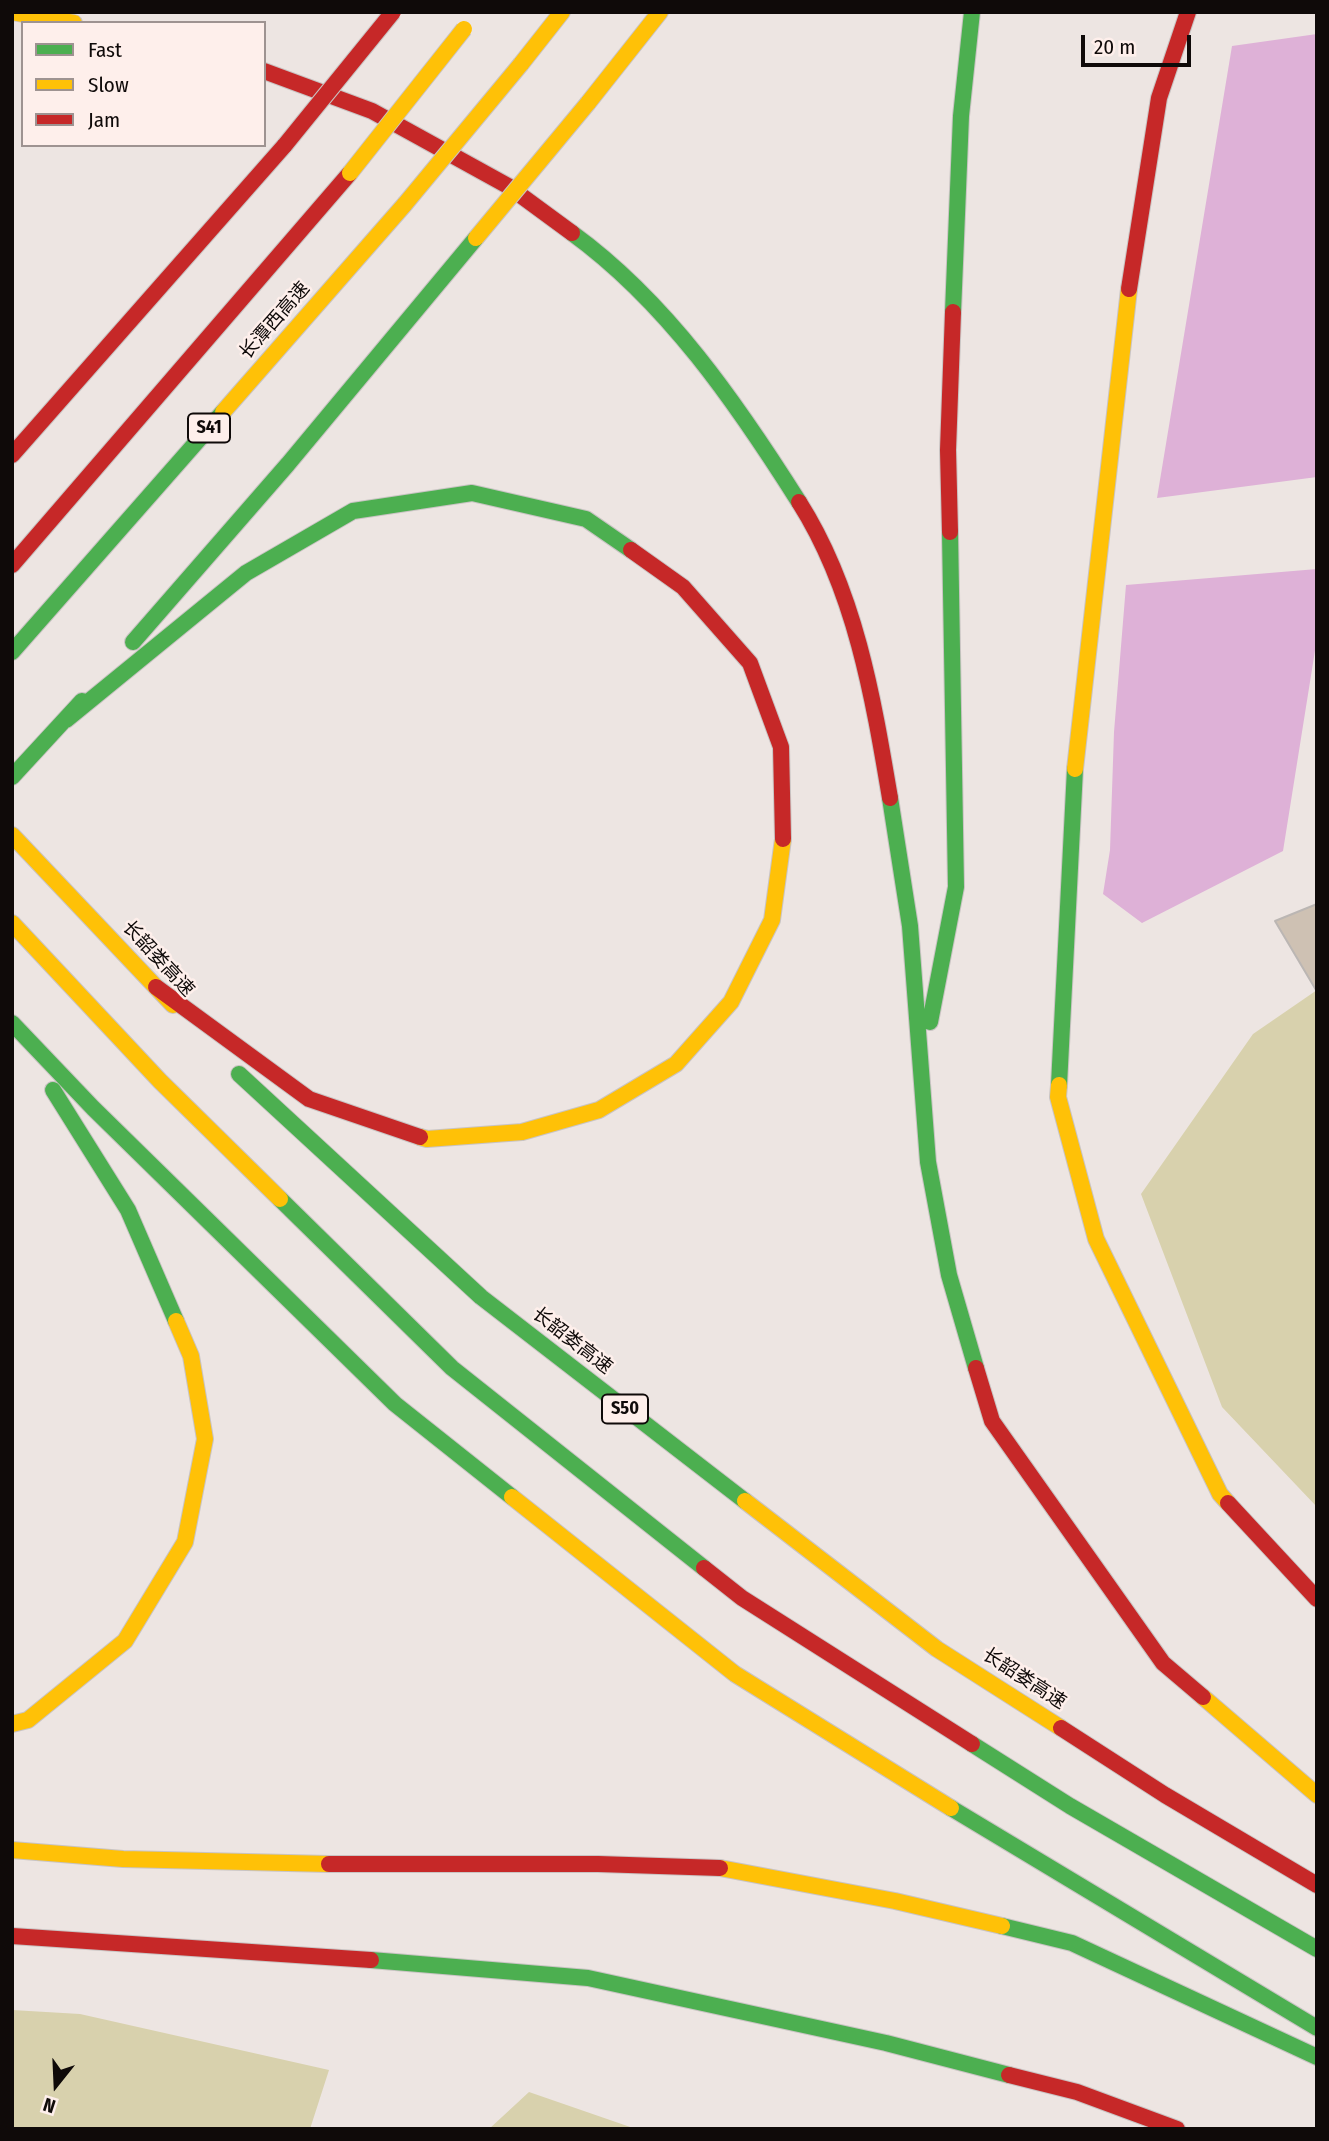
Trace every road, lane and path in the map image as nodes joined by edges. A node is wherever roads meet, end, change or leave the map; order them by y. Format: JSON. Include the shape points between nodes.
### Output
{"nodes":[{"id":1,"x":12,"y":12,"type":"edge"},
{"id":2,"x":393,"y":12,"type":"edge"},
{"id":3,"x":478,"y":12,"type":"edge"},
{"id":4,"x":562,"y":12,"type":"edge"},
{"id":5,"x":660,"y":12,"type":"edge"},
{"id":6,"x":972,"y":12,"type":"edge"},
{"id":7,"x":1188,"y":12,"type":"edge"},
{"id":8,"x":63,"y":21,"type":"edge"},
{"id":9,"x":266,"y":72,"type":"edge"},
{"id":10,"x":12,"y":455,"type":"edge"},
{"id":11,"x":12,"y":565,"type":"edge"},
{"id":12,"x":12,"y":652,"type":"edge"},
{"id":13,"x":66,"y":720,"type":"junction"},
{"id":14,"x":12,"y":777,"type":"edge"},
{"id":15,"x":12,"y":835,"type":"edge"},
{"id":16,"x":12,"y":923,"type":"edge"},
{"id":17,"x":156,"y":987,"type":"junction"},
{"id":18,"x":12,"y":1024,"type":"edge"},
{"id":19,"x":921,"y":1068,"type":"junction"},
{"id":20,"x":1317,"y":1599,"type":"edge"},
{"id":21,"x":12,"y":1724,"type":"edge"},
{"id":22,"x":1317,"y":1795,"type":"edge"},
{"id":23,"x":12,"y":1850,"type":"edge"},
{"id":24,"x":1317,"y":1885,"type":"edge"},
{"id":25,"x":12,"y":1936,"type":"edge"},
{"id":26,"x":1317,"y":1949,"type":"edge"},
{"id":27,"x":1317,"y":2028,"type":"edge"},
{"id":28,"x":1317,"y":2057,"type":"edge"},
{"id":29,"x":1177,"y":2129,"type":"edge"}],
"edges":[{"from":1,"to":8,"type":"highway"},
{"from":2,"to":10,"type":"highway","bridge":true,"via":[[285,145]]},
{"from":3,"to":11,"type":"highway","name":"长潭西高速","bridge":true,"via":[[350,173]]},
{"from":4,"to":12,"type":"highway","name":"长潭西高速","number":"S41","bridge":true,"via":[[405,204]]},
{"from":5,"to":13,"type":"highway","bridge":true,"via":[[288,464]]},
{"from":6,"to":19,"type":"highway","via":[[961,116],[948,450],[956,887]]},
{"from":7,"to":20,"type":"highway","via":[[1159,98],[1130,284],[1071,803],[1058,1097],[1096,1239],[1220,1494]]},
{"from":9,"to":19,"type":"highway","via":[[372,111],[508,186],[600,253],[679,334],[752,428],[810,519],[854,621],[880,739],[910,926]]},
{"from":13,"to":14,"type":"highway"},
{"from":13,"to":17,"type":"highway","via":[[246,573],[353,511],[472,493],[586,519],[683,587],[750,663],[781,747],[784,833],[772,920],[732,1002],[676,1064],[599,1110],[522,1132],[427,1139],[309,1099]]},
{"from":15,"to":17,"type":"highway","name":"长韶娄高速","number":"S50"},
{"from":16,"to":26,"type":"highway","via":[[160,1081],[452,1368],[742,1598],[1070,1805]]},
{"from":17,"to":24,"type":"highway","name":"长韶娄高速","number":"S50","via":[[225,1061],[481,1297],[937,1649],[1165,1795]]},
{"from":18,"to":21,"type":"highway","via":[[128,1210],[191,1356],[205,1439],[185,1542],[125,1641],[28,1720]]},
{"from":18,"to":27,"type":"highway","via":[[395,1404],[735,1674],[1079,1888]]},
{"from":19,"to":22,"type":"highway","via":[[928,1162],[948,1275],[992,1421],[1163,1663]]},
{"from":23,"to":28,"type":"highway","via":[[286,1864],[729,1868],[1072,1943]]},
{"from":25,"to":29,"type":"highway","via":[[260,1950],[588,1978],[886,2042],[1077,2092]]}]}
